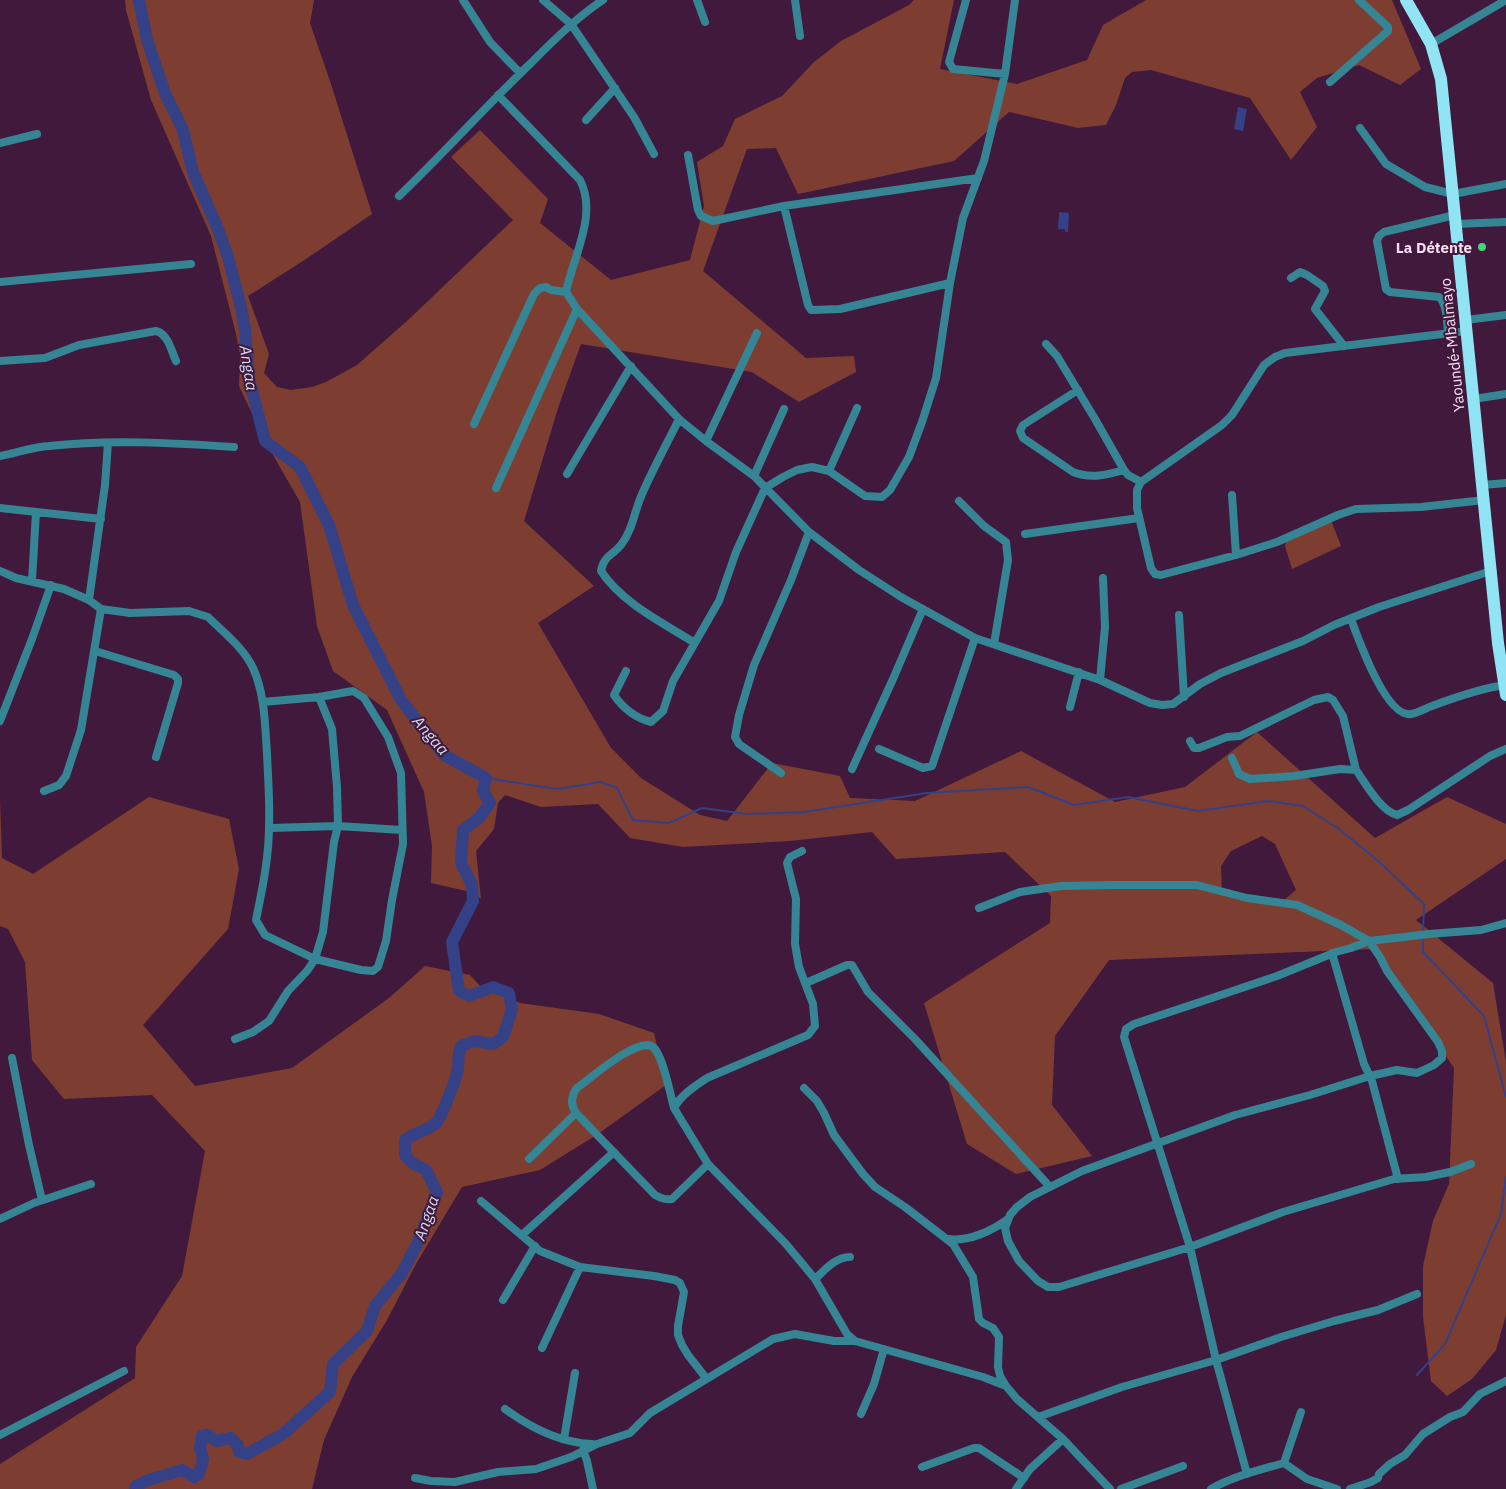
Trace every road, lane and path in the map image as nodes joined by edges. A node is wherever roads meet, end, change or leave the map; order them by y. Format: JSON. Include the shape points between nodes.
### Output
{"nodes":[{"id":1,"x":463,"y":0,"type":"edge"},
{"id":2,"x":543,"y":0,"type":"edge"},
{"id":3,"x":603,"y":0,"type":"edge"},
{"id":4,"x":697,"y":0,"type":"edge"},
{"id":5,"x":795,"y":0,"type":"edge"},
{"id":6,"x":966,"y":0,"type":"edge"},
{"id":7,"x":1015,"y":0,"type":"edge"},
{"id":8,"x":1358,"y":0,"type":"edge"},
{"id":9,"x":1406,"y":0,"type":"edge"},
{"id":10,"x":1506,"y":0,"type":"edge"},
{"id":11,"x":705,"y":22,"type":"dead end"},
{"id":12,"x":571,"y":24,"type":"junction"},
{"id":13,"x":800,"y":36,"type":"dead end"},
{"id":14,"x":1431,"y":44,"type":"junction"},
{"id":15,"x":520,"y":73,"type":"junction"},
{"id":16,"x":1005,"y":74,"type":"junction"},
{"id":17,"x":1330,"y":82,"type":"dead end"},
{"id":18,"x":615,"y":88,"type":"junction"},
{"id":19,"x":498,"y":95,"type":"junction"},
{"id":20,"x":586,"y":120,"type":"dead end"},
{"id":21,"x":1360,"y":128,"type":"dead end"},
{"id":22,"x":37,"y":134,"type":"dead end"},
{"id":23,"x":0,"y":143,"type":"edge"},
{"id":24,"x":654,"y":154,"type":"dead end"},
{"id":25,"x":688,"y":155,"type":"dead end"},
{"id":26,"x":978,"y":178,"type":"junction"},
{"id":27,"x":1506,"y":184,"type":"edge"},
{"id":28,"x":1452,"y":194,"type":"junction"},
{"id":29,"x":399,"y":196,"type":"dead end"},
{"id":30,"x":784,"y":206,"type":"junction"},
{"id":31,"x":1455,"y":220,"type":"junction"},
{"id":32,"x":1506,"y":222,"type":"edge"},
{"id":33,"x":191,"y":264,"type":"dead end"},
{"id":34,"x":1291,"y":278,"type":"dead end"},
{"id":35,"x":0,"y":282,"type":"edge"},
{"id":36,"x":950,"y":282,"type":"junction"},
{"id":37,"x":566,"y":292,"type":"junction"},
{"id":38,"x":577,"y":309,"type":"junction"},
{"id":39,"x":1506,"y":315,"type":"edge"},
{"id":40,"x":1467,"y":325,"type":"junction"},
{"id":41,"x":757,"y":333,"type":"dead end"},
{"id":42,"x":1448,"y":333,"type":"junction"},
{"id":43,"x":1046,"y":344,"type":"dead end"},
{"id":44,"x":1344,"y":346,"type":"junction"},
{"id":45,"x":0,"y":361,"type":"edge"},
{"id":46,"x":176,"y":361,"type":"dead end"},
{"id":47,"x":631,"y":366,"type":"junction"},
{"id":48,"x":1078,"y":390,"type":"junction"},
{"id":49,"x":1506,"y":394,"type":"edge"},
{"id":50,"x":1474,"y":400,"type":"junction"},
{"id":51,"x":857,"y":408,"type":"dead end"},
{"id":52,"x":784,"y":409,"type":"dead end"},
{"id":53,"x":678,"y":420,"type":"junction"},
{"id":54,"x":474,"y":424,"type":"dead end"},
{"id":55,"x":706,"y":441,"type":"junction"},
{"id":56,"x":108,"y":443,"type":"junction"},
{"id":57,"x":234,"y":447,"type":"dead end"},
{"id":58,"x":0,"y":456,"type":"edge"},
{"id":59,"x":829,"y":470,"type":"junction"},
{"id":60,"x":1124,"y":470,"type":"junction"},
{"id":61,"x":567,"y":474,"type":"dead end"},
{"id":62,"x":754,"y":476,"type":"junction"},
{"id":63,"x":1141,"y":482,"type":"junction"},
{"id":64,"x":1506,"y":483,"type":"edge"},
{"id":65,"x":1482,"y":485,"type":"junction"},
{"id":66,"x":496,"y":488,"type":"dead end"},
{"id":67,"x":765,"y":488,"type":"junction"},
{"id":68,"x":1232,"y":495,"type":"dead end"},
{"id":69,"x":1484,"y":500,"type":"junction"},
{"id":70,"x":959,"y":501,"type":"dead end"},
{"id":71,"x":0,"y":508,"type":"edge"},
{"id":72,"x":36,"y":512,"type":"junction"},
{"id":73,"x":1139,"y":518,"type":"junction"},
{"id":74,"x":101,"y":519,"type":"junction"},
{"id":75,"x":809,"y":532,"type":"junction"},
{"id":76,"x":1026,"y":534,"type":"dead end"},
{"id":77,"x":1236,"y":555,"type":"junction"},
{"id":78,"x":0,"y":571,"type":"edge"},
{"id":79,"x":1491,"y":572,"type":"junction"},
{"id":80,"x":1103,"y":578,"type":"dead end"},
{"id":81,"x":32,"y":581,"type":"junction"},
{"id":82,"x":51,"y":585,"type":"junction"},
{"id":83,"x":89,"y":600,"type":"junction"},
{"id":84,"x":101,"y":609,"type":"junction"},
{"id":85,"x":923,"y":609,"type":"junction"},
{"id":86,"x":1179,"y":615,"type":"dead end"},
{"id":87,"x":1351,"y":619,"type":"junction"},
{"id":88,"x":975,"y":638,"type":"junction"},
{"id":89,"x":1502,"y":642,"type":"edge"},
{"id":90,"x":695,"y":643,"type":"junction"},
{"id":91,"x":994,"y":644,"type":"junction"},
{"id":92,"x":95,"y":651,"type":"junction"},
{"id":93,"x":626,"y":671,"type":"dead end"},
{"id":94,"x":1079,"y":672,"type":"junction"},
{"id":95,"x":1100,"y":680,"type":"junction"},
{"id":96,"x":1505,"y":688,"type":"edge"},
{"id":97,"x":319,"y":697,"type":"junction"},
{"id":98,"x":1184,"y":697,"type":"junction"},
{"id":99,"x":263,"y":702,"type":"junction"},
{"id":100,"x":1070,"y":707,"type":"dead end"},
{"id":101,"x":0,"y":722,"type":"edge"},
{"id":102,"x":1190,"y":741,"type":"dead end"},
{"id":103,"x":879,"y":749,"type":"dead end"},
{"id":104,"x":1506,"y":749,"type":"edge"},
{"id":105,"x":156,"y":757,"type":"dead end"},
{"id":106,"x":1232,"y":758,"type":"dead end"},
{"id":107,"x":852,"y":769,"type":"dead end"},
{"id":108,"x":1356,"y":770,"type":"junction"},
{"id":109,"x":781,"y":773,"type":"dead end"},
{"id":110,"x":44,"y":791,"type":"dead end"},
{"id":111,"x":338,"y":826,"type":"junction"},
{"id":112,"x":270,"y":828,"type":"junction"},
{"id":113,"x":402,"y":830,"type":"junction"},
{"id":114,"x":802,"y":851,"type":"dead end"},
{"id":115,"x":979,"y":908,"type":"dead end"},
{"id":116,"x":1506,"y":923,"type":"edge"},
{"id":117,"x":1369,"y":942,"type":"junction"},
{"id":118,"x":1332,"y":953,"type":"junction"},
{"id":119,"x":315,"y":959,"type":"junction"},
{"id":120,"x":806,"y":983,"type":"junction"},
{"id":121,"x":235,"y":1039,"type":"dead end"},
{"id":122,"x":12,"y":1058,"type":"dead end"},
{"id":123,"x":1370,"y":1076,"type":"junction"},
{"id":124,"x":804,"y":1088,"type":"dead end"},
{"id":125,"x":674,"y":1108,"type":"junction"},
{"id":126,"x":576,"y":1113,"type":"junction"},
{"id":127,"x":1158,"y":1143,"type":"junction"},
{"id":128,"x":614,"y":1152,"type":"junction"},
{"id":129,"x":529,"y":1159,"type":"dead end"},
{"id":130,"x":708,"y":1164,"type":"junction"},
{"id":131,"x":1471,"y":1164,"type":"dead end"},
{"id":132,"x":1398,"y":1179,"type":"junction"},
{"id":133,"x":90,"y":1184,"type":"dead end"},
{"id":134,"x":1050,"y":1187,"type":"junction"},
{"id":135,"x":42,"y":1200,"type":"junction"},
{"id":136,"x":481,"y":1201,"type":"dead end"},
{"id":137,"x":0,"y":1219,"type":"edge"},
{"id":138,"x":1008,"y":1219,"type":"junction"},
{"id":139,"x":522,"y":1235,"type":"junction"},
{"id":140,"x":948,"y":1239,"type":"junction"},
{"id":141,"x":534,"y":1246,"type":"junction"},
{"id":142,"x":1190,"y":1248,"type":"junction"},
{"id":143,"x":850,"y":1257,"type":"dead end"},
{"id":144,"x":580,"y":1267,"type":"junction"},
{"id":145,"x":815,"y":1279,"type":"junction"},
{"id":146,"x":1417,"y":1294,"type":"dead end"},
{"id":147,"x":502,"y":1300,"type":"dead end"},
{"id":148,"x":855,"y":1341,"type":"junction"},
{"id":149,"x":542,"y":1348,"type":"dead end"},
{"id":150,"x":884,"y":1349,"type":"junction"},
{"id":151,"x":1216,"y":1360,"type":"junction"},
{"id":152,"x":124,"y":1371,"type":"dead end"},
{"id":153,"x":575,"y":1373,"type":"dead end"},
{"id":154,"x":706,"y":1378,"type":"junction"},
{"id":155,"x":1506,"y":1382,"type":"edge"},
{"id":156,"x":1006,"y":1386,"type":"junction"},
{"id":157,"x":505,"y":1409,"type":"dead end"},
{"id":158,"x":1300,"y":1412,"type":"dead end"},
{"id":159,"x":861,"y":1414,"type":"dead end"},
{"id":160,"x":1038,"y":1417,"type":"junction"},
{"id":161,"x":0,"y":1435,"type":"edge"},
{"id":162,"x":1062,"y":1438,"type":"junction"},
{"id":163,"x":564,"y":1439,"type":"junction"},
{"id":164,"x":597,"y":1444,"type":"junction"},
{"id":165,"x":583,"y":1450,"type":"junction"},
{"id":166,"x":1284,"y":1463,"type":"junction"},
{"id":167,"x":1183,"y":1466,"type":"dead end"},
{"id":168,"x":922,"y":1467,"type":"dead end"},
{"id":169,"x":1247,"y":1474,"type":"junction"},
{"id":170,"x":415,"y":1478,"type":"dead end"},
{"id":171,"x":1024,"y":1478,"type":"junction"},
{"id":172,"x":1220,"y":1487,"type":"edge"},
{"id":173,"x":593,"y":1489,"type":"edge"},
{"id":174,"x":1016,"y":1489,"type":"edge"},
{"id":175,"x":1110,"y":1489,"type":"edge"},
{"id":176,"x":1122,"y":1489,"type":"edge"},
{"id":177,"x":1211,"y":1489,"type":"edge"},
{"id":178,"x":1337,"y":1489,"type":"edge"},
{"id":179,"x":1350,"y":1489,"type":"edge"}],
"edges":[{"from":1,"to":15,"type":"street","via":[[490,42]]},
{"from":2,"to":12,"type":"street"},
{"from":3,"to":12,"type":"street"},
{"from":4,"to":11,"type":"street"},
{"from":5,"to":13,"type":"street"},
{"from":6,"to":16,"type":"street","via":[[950,66],[953,69]]},
{"from":7,"to":16,"type":"street"},
{"from":8,"to":17,"type":"street","via":[[1388,27],[1388,31]]},
{"from":9,"to":14,"type":"highway","name":"Yaoundé-Mbalmayo"},
{"from":10,"to":14,"type":"street"},
{"from":12,"to":15,"type":"street"},
{"from":12,"to":18,"type":"street"},
{"from":14,"to":28,"type":"highway","name":"Yaoundé-Mbalmayo","via":[[1441,79]]},
{"from":15,"to":19,"type":"street"},
{"from":16,"to":26,"type":"street"},
{"from":18,"to":20,"type":"street"},
{"from":18,"to":24,"type":"street"},
{"from":19,"to":29,"type":"street"},
{"from":19,"to":37,"type":"street","via":[[583,186],[586,218]]},
{"from":21,"to":28,"type":"street","via":[[1386,164],[1425,187]]},
{"from":22,"to":23,"type":"street"},
{"from":25,"to":30,"type":"street","via":[[698,210],[706,219],[713,221]]},
{"from":26,"to":30,"type":"street"},
{"from":26,"to":36,"type":"street","via":[[963,218]]},
{"from":27,"to":28,"type":"street"},
{"from":28,"to":31,"type":"highway","name":"Yaoundé-Mbalmayo"},
{"from":30,"to":36,"type":"street","via":[[811,310],[840,309]]},
{"from":31,"to":32,"type":"street"},
{"from":31,"to":40,"type":"highway","name":"Yaoundé-Mbalmayo"},
{"from":31,"to":42,"type":"street","via":[[1384,232],[1376,241],[1386,289],[1442,299]]},
{"from":33,"to":35,"type":"street"},
{"from":34,"to":44,"type":"street","via":[[1300,272],[1323,286],[1325,291],[1315,309]]},
{"from":36,"to":59,"type":"street","via":[[936,378],[909,457],[890,490],[882,497],[865,496]]},
{"from":37,"to":38,"type":"street"},
{"from":37,"to":54,"type":"street","via":[[546,287],[534,294]]},
{"from":38,"to":47,"type":"street"},
{"from":38,"to":66,"type":"street"},
{"from":39,"to":40,"type":"street"},
{"from":40,"to":42,"type":"street"},
{"from":40,"to":50,"type":"highway","name":"Yaoundé-Mbalmayo"},
{"from":41,"to":55,"type":"street"},
{"from":42,"to":44,"type":"street"},
{"from":43,"to":48,"type":"street"},
{"from":44,"to":63,"type":"street","via":[[1275,357],[1264,365],[1222,425]]},
{"from":45,"to":46,"type":"street","via":[[45,358],[79,345],[156,331],[165,337]]},
{"from":47,"to":53,"type":"street"},
{"from":47,"to":61,"type":"street"},
{"from":48,"to":60,"type":"street"},
{"from":48,"to":60,"type":"street","via":[[1023,425],[1020,431],[1023,438],[1081,475],[1108,475]]},
{"from":49,"to":50,"type":"street"},
{"from":50,"to":65,"type":"highway","name":"Yaoundé-Mbalmayo"},
{"from":51,"to":59,"type":"street"},
{"from":52,"to":62,"type":"street"},
{"from":53,"to":55,"type":"street"},
{"from":53,"to":90,"type":"street","via":[[639,500],[635,518],[621,545],[603,562],[602,571],[607,580],[631,601]]},
{"from":55,"to":62,"type":"street"},
{"from":56,"to":57,"type":"street","via":[[158,442]]},
{"from":56,"to":58,"type":"street","via":[[48,446]]},
{"from":56,"to":74,"type":"street"},
{"from":59,"to":67,"type":"street","via":[[812,467],[797,470]]},
{"from":60,"to":63,"type":"street"},
{"from":62,"to":67,"type":"street"},
{"from":63,"to":73,"type":"street","via":[[1137,490]]},
{"from":64,"to":65,"type":"street"},
{"from":65,"to":69,"type":"highway","name":"Yaoundé-Mbalmayo"},
{"from":67,"to":75,"type":"street"},
{"from":67,"to":90,"type":"street","via":[[736,552],[719,601]]},
{"from":68,"to":77,"type":"street"},
{"from":69,"to":77,"type":"street","via":[[1421,507],[1356,509],[1277,542]]},
{"from":69,"to":79,"type":"highway","name":"Yaoundé-Mbalmayo"},
{"from":70,"to":91,"type":"street","via":[[1006,542],[1008,550]]},
{"from":71,"to":72,"type":"street"},
{"from":72,"to":74,"type":"street"},
{"from":72,"to":81,"type":"street"},
{"from":73,"to":76,"type":"street"},
{"from":73,"to":77,"type":"street","via":[[1155,574],[1174,573]]},
{"from":74,"to":83,"type":"street"},
{"from":75,"to":85,"type":"street","via":[[859,570]]},
{"from":75,"to":109,"type":"street","via":[[792,580],[754,665],[735,737],[739,744]]},
{"from":78,"to":81,"type":"street"},
{"from":79,"to":87,"type":"street"},
{"from":79,"to":89,"type":"highway","name":"Yaoundé-Mbalmayo"},
{"from":80,"to":95,"type":"street","via":[[1105,627]]},
{"from":81,"to":82,"type":"street"},
{"from":82,"to":83,"type":"street"},
{"from":82,"to":101,"type":"street"},
{"from":83,"to":84,"type":"street"},
{"from":84,"to":92,"type":"street"},
{"from":84,"to":99,"type":"street","via":[[130,613],[189,611],[208,617],[250,663]]},
{"from":85,"to":88,"type":"street"},
{"from":85,"to":107,"type":"street"},
{"from":86,"to":98,"type":"street"},
{"from":87,"to":96,"type":"street","via":[[1368,664],[1395,709],[1403,714],[1412,714],[1455,698]]},
{"from":87,"to":98,"type":"street","via":[[1221,673]]},
{"from":88,"to":91,"type":"street"},
{"from":88,"to":103,"type":"street","via":[[932,766],[923,768]]},
{"from":89,"to":96,"type":"highway","name":"Yaoundé-Mbalmayo"},
{"from":90,"to":93,"type":"street","via":[[673,681],[662,711],[651,722],[623,708],[614,695]]},
{"from":91,"to":94,"type":"street"},
{"from":92,"to":105,"type":"street","via":[[174,675],[178,679]]},
{"from":92,"to":110,"type":"street","via":[[81,730],[66,776],[59,785]]},
{"from":94,"to":95,"type":"street"},
{"from":94,"to":100,"type":"street"},
{"from":95,"to":98,"type":"street","via":[[1150,703],[1173,704]]},
{"from":97,"to":99,"type":"street"},
{"from":97,"to":111,"type":"street","via":[[332,729]]},
{"from":97,"to":113,"type":"street","via":[[353,691],[364,698],[388,737],[401,773]]},
{"from":99,"to":112,"type":"street"},
{"from":102,"to":108,"type":"street","via":[[1194,748],[1199,748],[1227,737],[1240,736],[1314,700],[1328,697],[1343,716]]},
{"from":104,"to":108,"type":"street","via":[[1397,815],[1390,813]]},
{"from":106,"to":108,"type":"street","via":[[1239,774],[1250,779]]},
{"from":111,"to":112,"type":"street"},
{"from":111,"to":113,"type":"street"},
{"from":111,"to":119,"type":"street","via":[[323,932]]},
{"from":112,"to":119,"type":"street","via":[[256,920],[265,935]]},
{"from":113,"to":119,"type":"street","via":[[403,844],[386,941],[378,967],[373,971],[361,970]]},
{"from":114,"to":120,"type":"street","via":[[790,857],[787,863],[796,900],[795,944]]},
{"from":115,"to":117,"type":"street","via":[[1020,892],[1061,886],[1197,886],[1297,905]]},
{"from":116,"to":117,"type":"street","via":[[1480,930]]},
{"from":117,"to":118,"type":"street"},
{"from":117,"to":123,"type":"street","via":[[1442,1051],[1442,1058],[1417,1073],[1397,1070]]},
{"from":118,"to":123,"type":"street"},
{"from":118,"to":127,"type":"street","via":[[1277,976],[1126,1029],[1124,1037]]},
{"from":119,"to":121,"type":"street","via":[[288,990],[269,1021]]},
{"from":120,"to":125,"type":"street","via":[[813,1004],[815,1026],[808,1035],[707,1078],[693,1086]]},
{"from":120,"to":134,"type":"street","via":[[852,965],[868,992],[916,1039]]},
{"from":122,"to":135,"type":"street"},
{"from":123,"to":127,"type":"street","via":[[1235,1115]]},
{"from":123,"to":132,"type":"street"},
{"from":124,"to":140,"type":"street","via":[[824,1112],[834,1135],[862,1174],[875,1187]]},
{"from":125,"to":126,"type":"street","via":[[654,1048],[639,1045],[578,1088],[572,1100]]},
{"from":125,"to":130,"type":"street"},
{"from":126,"to":128,"type":"street"},
{"from":126,"to":129,"type":"street"},
{"from":127,"to":134,"type":"street","via":[[1082,1171]]},
{"from":127,"to":142,"type":"street"},
{"from":128,"to":130,"type":"street","via":[[655,1195],[666,1200],[672,1199]]},
{"from":128,"to":139,"type":"street"},
{"from":130,"to":145,"type":"street","via":[[786,1244]]},
{"from":131,"to":132,"type":"street","via":[[1426,1177]]},
{"from":132,"to":142,"type":"street","via":[[1283,1212]]},
{"from":133,"to":135,"type":"street"},
{"from":134,"to":138,"type":"street","via":[[1030,1197]]},
{"from":135,"to":137,"type":"street"},
{"from":136,"to":139,"type":"street"},
{"from":138,"to":140,"type":"street","via":[[990,1230],[959,1241]]},
{"from":138,"to":142,"type":"street","via":[[1005,1228],[1008,1241],[1019,1261],[1048,1287],[1059,1288]]},
{"from":139,"to":141,"type":"street"},
{"from":140,"to":156,"type":"street","via":[[973,1276],[979,1318],[999,1337],[998,1367]]},
{"from":141,"to":144,"type":"street"},
{"from":141,"to":147,"type":"street"},
{"from":142,"to":151,"type":"street"},
{"from":143,"to":145,"type":"street","via":[[834,1261]]},
{"from":144,"to":149,"type":"street"},
{"from":144,"to":154,"type":"street","via":[[654,1276],[680,1283],[684,1292],[678,1334],[688,1355]]},
{"from":145,"to":148,"type":"street","via":[[847,1334]]},
{"from":146,"to":151,"type":"street","via":[[1378,1310],[1281,1337]]},
{"from":148,"to":150,"type":"street"},
{"from":148,"to":154,"type":"street","via":[[795,1334],[773,1340]]},
{"from":150,"to":156,"type":"street"},
{"from":150,"to":159,"type":"street"},
{"from":151,"to":160,"type":"street","via":[[1122,1386]]},
{"from":151,"to":169,"type":"street"},
{"from":152,"to":161,"type":"street"},
{"from":153,"to":163,"type":"street"},
{"from":154,"to":164,"type":"street","via":[[650,1413],[630,1433]]},
{"from":155,"to":179,"type":"street","via":[[1480,1394],[1463,1412],[1423,1434],[1378,1478]]},
{"from":156,"to":160,"type":"street"},
{"from":157,"to":163,"type":"street","via":[[525,1424]]},
{"from":158,"to":166,"type":"street"},
{"from":160,"to":162,"type":"street"},
{"from":162,"to":171,"type":"street","via":[[1030,1468]]},
{"from":162,"to":175,"type":"street"},
{"from":163,"to":164,"type":"street","via":[[580,1444]]},
{"from":164,"to":165,"type":"street"},
{"from":165,"to":170,"type":"street","via":[[536,1468],[498,1472],[455,1482]]},
{"from":165,"to":173,"type":"street"},
{"from":166,"to":169,"type":"street"},
{"from":166,"to":178,"type":"street","via":[[1307,1479]]},
{"from":167,"to":176,"type":"street"},
{"from":168,"to":171,"type":"street","via":[[979,1448]]},
{"from":169,"to":172,"type":"street"},
{"from":171,"to":174,"type":"street"},
{"from":172,"to":177,"type":"street"}]}
